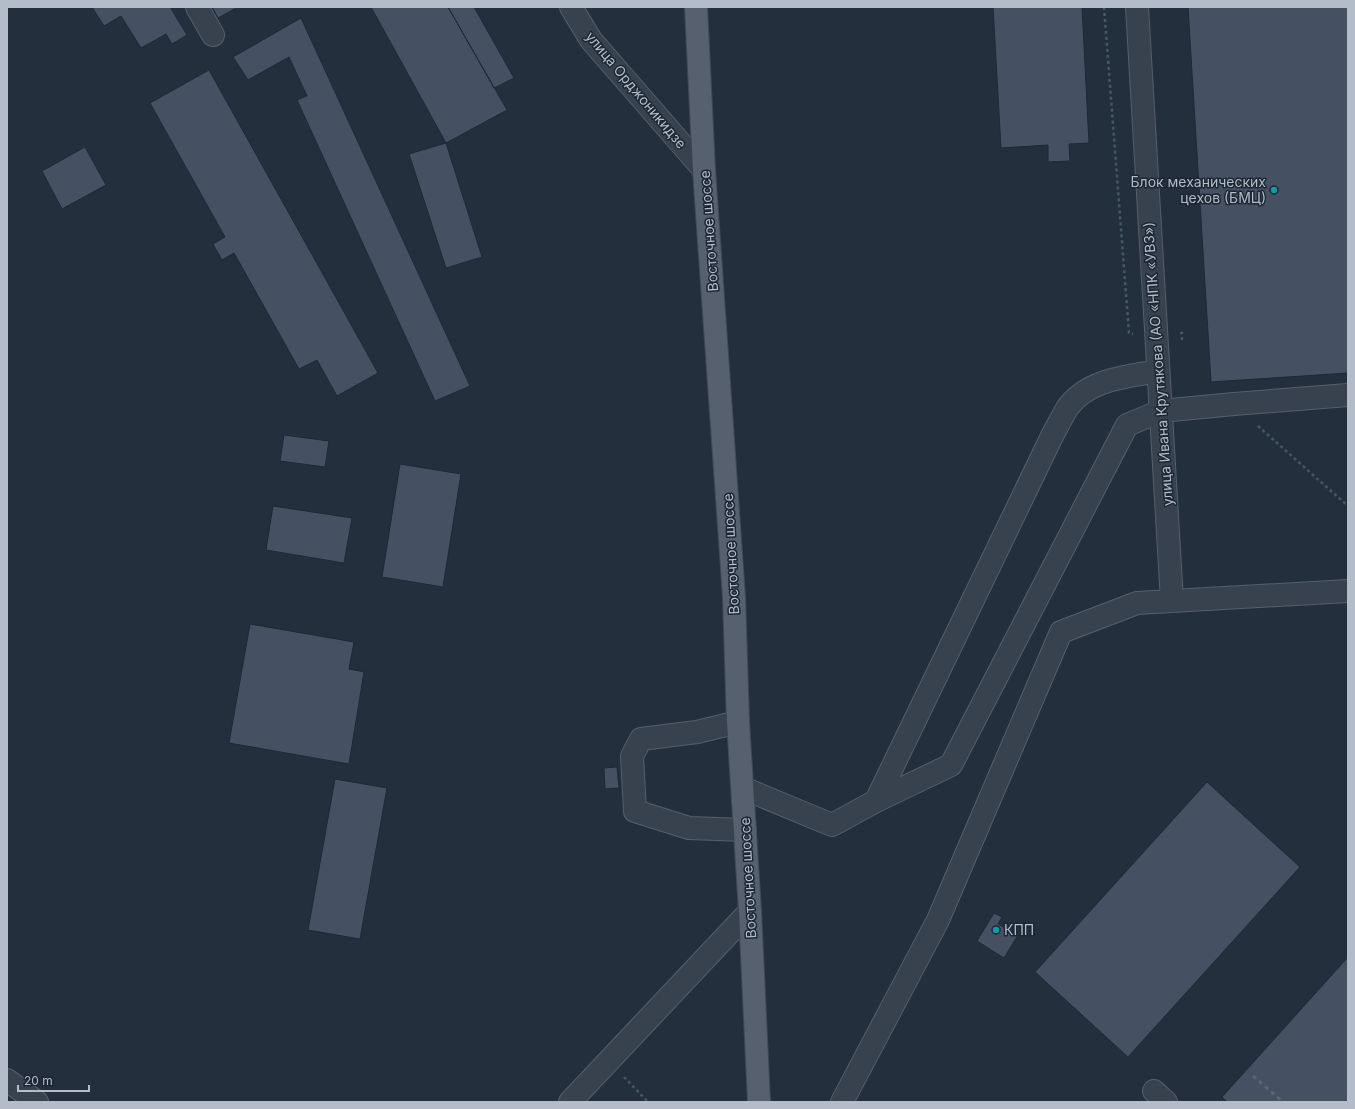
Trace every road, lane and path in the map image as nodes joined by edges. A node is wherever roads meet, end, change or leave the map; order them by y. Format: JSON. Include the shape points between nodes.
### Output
{"nodes":[{"id":1,"x":197,"y":7,"type":"edge"},
{"id":2,"x":571,"y":7,"type":"edge"},
{"id":3,"x":696,"y":7,"type":"edge"},
{"id":4,"x":1137,"y":7,"type":"edge"},
{"id":5,"x":213,"y":35,"type":"dead end"},
{"id":6,"x":704,"y":170,"type":"junction"},
{"id":7,"x":1158,"y":371,"type":"junction"},
{"id":8,"x":1348,"y":395,"type":"edge"},
{"id":9,"x":1234,"y":404,"type":"junction"},
{"id":10,"x":1161,"y":411,"type":"junction"},
{"id":11,"x":1348,"y":506,"type":"edge"},
{"id":12,"x":1348,"y":591,"type":"edge"},
{"id":13,"x":1172,"y":601,"type":"junction"},
{"id":14,"x":738,"y":722,"type":"junction"},
{"id":15,"x":743,"y":788,"type":"junction"},
{"id":16,"x":876,"y":801,"type":"junction"},
{"id":17,"x":745,"y":830,"type":"junction"},
{"id":18,"x":750,"y":911,"type":"junction"},
{"id":19,"x":608,"y":1061,"type":"junction"},
{"id":20,"x":7,"y":1080,"type":"edge"},
{"id":21,"x":37,"y":1102,"type":"edge"},
{"id":22,"x":570,"y":1102,"type":"edge"},
{"id":23,"x":648,"y":1102,"type":"edge"},
{"id":24,"x":758,"y":1102,"type":"edge"},
{"id":25,"x":842,"y":1102,"type":"edge"}],
"edges":[{"from":1,"to":5,"type":"street"},
{"from":2,"to":6,"type":"street","name":"улица Орджоникидзе","via":[[591,40]]},
{"from":3,"to":6,"type":"main road","name":"Восточное шоссе"},
{"from":4,"to":7,"type":"street","name":"улица Ивана Крутякова (АО «НПК «УВЗ»)"},
{"from":6,"to":14,"type":"main road","name":"Восточное шоссе","via":[[734,597]]},
{"from":7,"to":10,"type":"street","name":"улица Ивана Крутякова (АО «НПК «УВЗ»)"},
{"from":7,"to":16,"type":"street","via":[[1101,382],[1082,392],[1068,407]]},
{"from":8,"to":9,"type":"street"},
{"from":9,"to":10,"type":"street"},
{"from":9,"to":11,"type":"path"},
{"from":10,"to":13,"type":"street","name":"улица Ивана Крутякова (АО «НПК «УВЗ»)"},
{"from":10,"to":16,"type":"street","via":[[1127,425],[951,765]]},
{"from":12,"to":13,"type":"street"},
{"from":13,"to":25,"type":"street","via":[[1137,603],[1061,632],[938,920]]},
{"from":14,"to":15,"type":"main road","name":"Восточное шоссе"},
{"from":14,"to":17,"type":"street","via":[[697,732],[641,739],[632,756],[635,811],[689,828]]},
{"from":15,"to":16,"type":"street","via":[[832,825]]},
{"from":15,"to":17,"type":"main road","name":"Восточное шоссе"},
{"from":17,"to":18,"type":"main road","name":"Восточное шоссе"},
{"from":18,"to":19,"type":"street"},
{"from":18,"to":24,"type":"main road","name":"Восточное шоссе"},
{"from":19,"to":22,"type":"street"},
{"from":19,"to":23,"type":"path"},
{"from":20,"to":21,"type":"street"}]}
